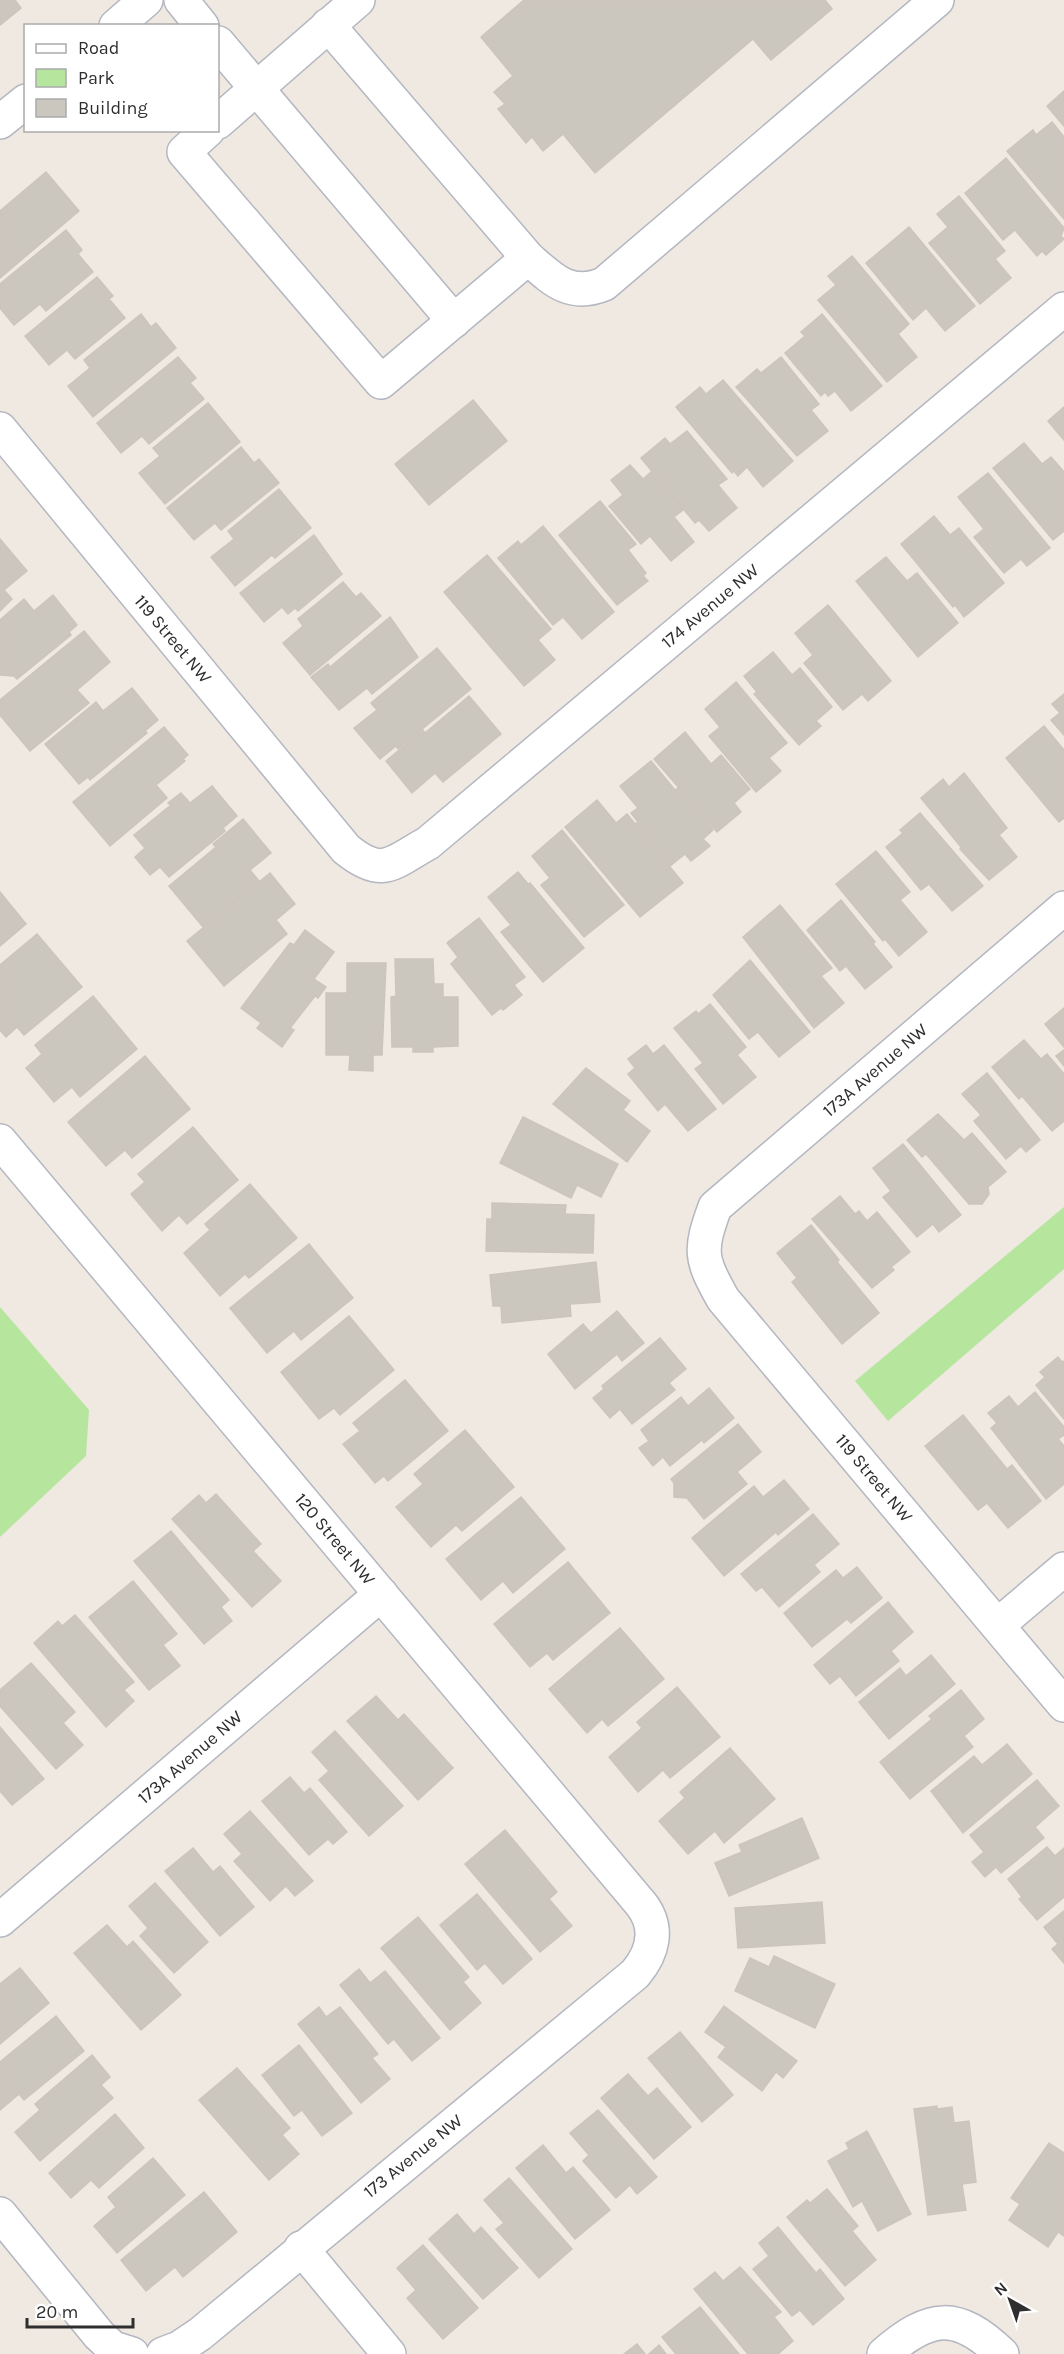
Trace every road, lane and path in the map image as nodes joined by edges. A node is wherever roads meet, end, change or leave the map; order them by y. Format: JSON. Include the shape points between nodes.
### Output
{"nodes":[{"id":1,"x":146,"y":0,"type":"edge"},
{"id":2,"x":181,"y":0,"type":"edge"},
{"id":3,"x":358,"y":0,"type":"edge"},
{"id":4,"x":938,"y":0,"type":"edge"},
{"id":5,"x":118,"y":24,"type":"edge"},
{"id":6,"x":200,"y":24,"type":"edge"},
{"id":7,"x":328,"y":26,"type":"junction"},
{"id":8,"x":219,"y":44,"type":"edge"},
{"id":9,"x":255,"y":88,"type":"junction"},
{"id":10,"x":24,"y":103,"type":"edge"},
{"id":11,"x":219,"y":121,"type":"edge"},
{"id":12,"x":0,"y":122,"type":"edge"},
{"id":13,"x":206,"y":132,"type":"edge"},
{"id":14,"x":528,"y":258,"type":"junction"},
{"id":15,"x":1064,"y":309,"type":"edge"},
{"id":16,"x":454,"y":321,"type":"junction"},
{"id":17,"x":0,"y":429,"type":"edge"},
{"id":18,"x":346,"y":849,"type":"joint"},
{"id":19,"x":1064,"y":908,"type":"edge"},
{"id":20,"x":0,"y":1140,"type":"edge"},
{"id":21,"x":702,"y":1242,"type":"joint"},
{"id":22,"x":1064,"y":1569,"type":"edge"},
{"id":23,"x":381,"y":1594,"type":"junction"},
{"id":24,"x":998,"y":1625,"type":"junction"},
{"id":25,"x":1064,"y":1705,"type":"edge"},
{"id":26,"x":0,"y":1920,"type":"edge"},
{"id":27,"x":652,"y":1946,"type":"joint"},
{"id":28,"x":0,"y":2214,"type":"edge"},
{"id":29,"x":301,"y":2248,"type":"junction"},
{"id":30,"x":132,"y":2354,"type":"edge"},
{"id":31,"x":163,"y":2354,"type":"edge"},
{"id":32,"x":389,"y":2354,"type":"edge"},
{"id":33,"x":884,"y":2354,"type":"edge"},
{"id":34,"x":1002,"y":2354,"type":"edge"}],
"edges":[{"from":1,"to":5,"type":"street"},
{"from":2,"to":6,"type":"street"},
{"from":3,"to":7,"type":"street"},
{"from":4,"to":14,"type":"street","via":[[604,284],[576,290],[553,280]]},
{"from":7,"to":9,"type":"street"},
{"from":7,"to":14,"type":"street"},
{"from":8,"to":9,"type":"street"},
{"from":9,"to":11,"type":"street"},
{"from":9,"to":16,"type":"street"},
{"from":10,"to":12,"type":"street"},
{"from":13,"to":16,"type":"street","via":[[184,152],[381,382]]},
{"from":14,"to":16,"type":"street"},
{"from":15,"to":18,"type":"street","name":"174 Avenue NW","via":[[428,843],[385,867],[365,864]]},
{"from":17,"to":18,"type":"street","name":"119 Street NW"},
{"from":19,"to":21,"type":"street","name":"173A Avenue NW","via":[[715,1207]]},
{"from":20,"to":23,"type":"street","name":"120 Street NW"},
{"from":21,"to":24,"type":"street","name":"119 Street NW","via":[[709,1273],[723,1299]]},
{"from":22,"to":24,"type":"street"},
{"from":23,"to":26,"type":"street","name":"173A Avenue NW"},
{"from":23,"to":27,"type":"street","name":"120 Street NW","via":[[649,1914]]},
{"from":24,"to":25,"type":"street","name":"119 Street NW"},
{"from":27,"to":29,"type":"street","name":"173 Avenue NW","via":[[635,1974]]},
{"from":28,"to":30,"type":"street","via":[[99,2335],[113,2348]]},
{"from":29,"to":31,"type":"street","name":"173 Avenue NW","via":[[200,2334]]},
{"from":29,"to":32,"type":"street"},
{"from":33,"to":34,"type":"street","via":[[903,2337],[928,2325],[954,2322],[981,2334]]}]}
